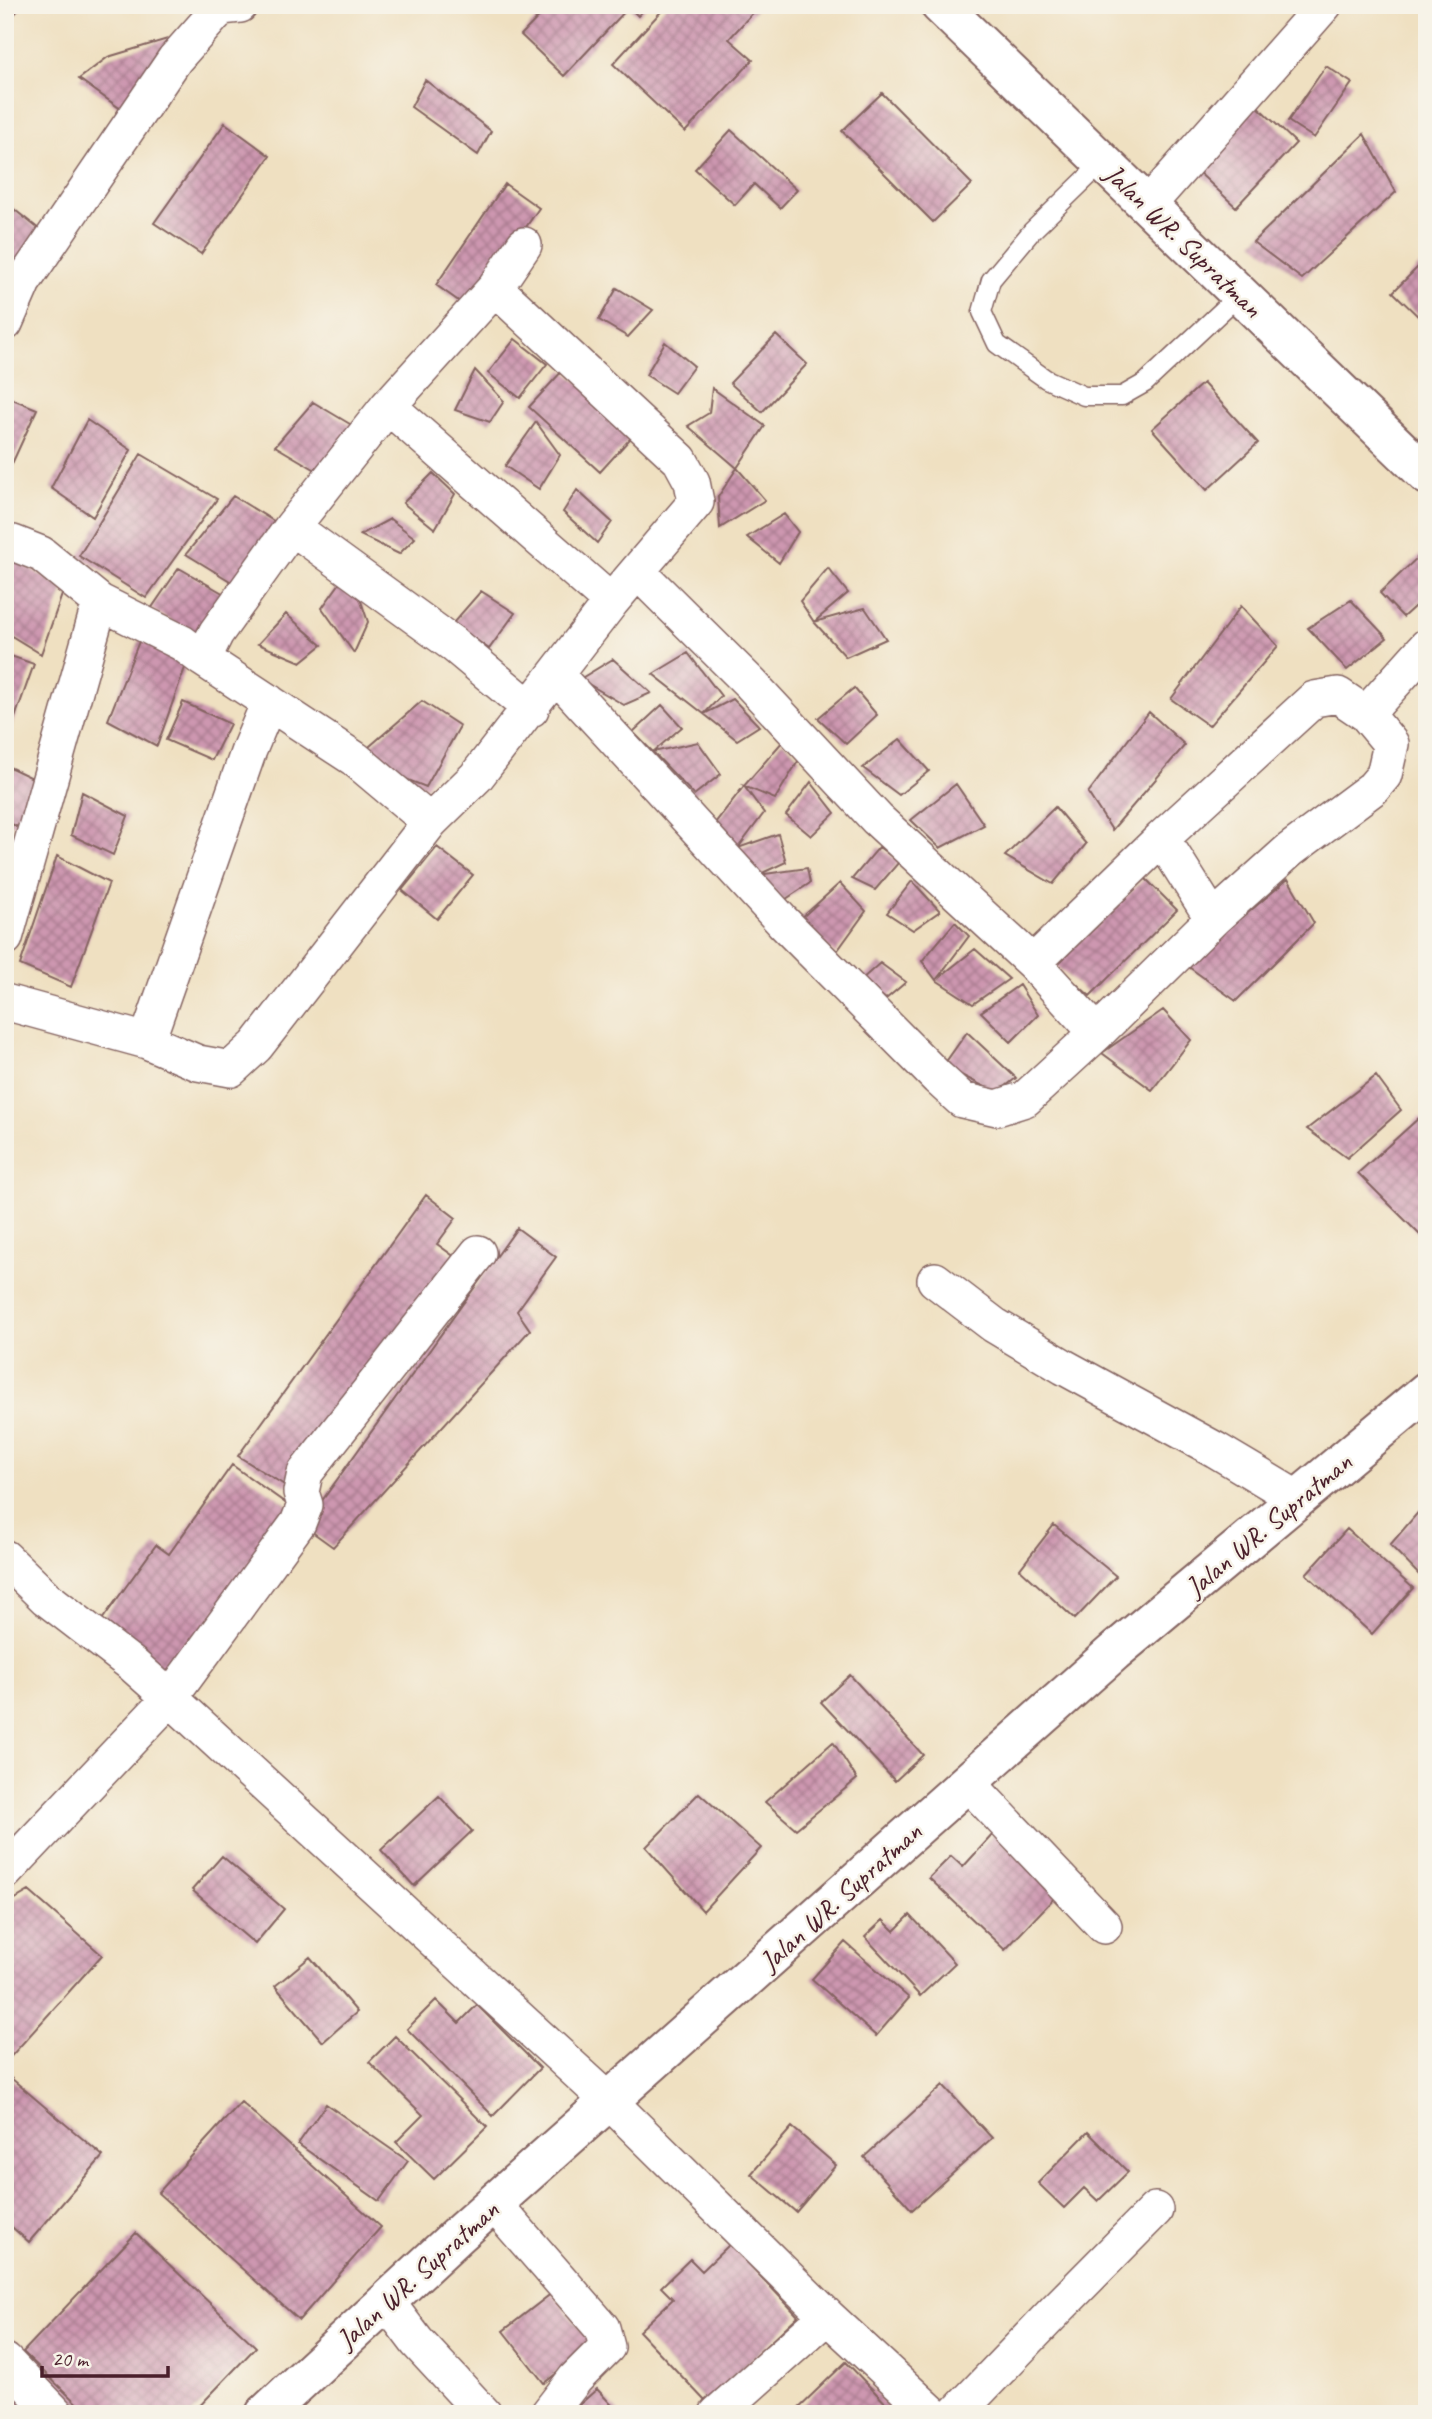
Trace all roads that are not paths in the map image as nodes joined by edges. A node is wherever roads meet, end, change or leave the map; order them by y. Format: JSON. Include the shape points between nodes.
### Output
{"nodes":[{"id":1,"x":240,"y":5,"type":"edge"},
{"id":2,"x":940,"y":5,"type":"edge"},
{"id":3,"x":1324,"y":5,"type":"edge"},
{"id":4,"x":1103,"y":162,"type":"junction"},
{"id":5,"x":1148,"y":205,"type":"junction"},
{"id":6,"x":524,"y":245,"type":"dead end"},
{"id":7,"x":495,"y":288,"type":"junction"},
{"id":8,"x":1240,"y":294,"type":"junction"},
{"id":9,"x":5,"y":323,"type":"edge"},
{"id":10,"x":388,"y":406,"type":"junction"},
{"id":11,"x":1427,"y":475,"type":"edge"},
{"id":12,"x":292,"y":527,"type":"junction"},
{"id":13,"x":5,"y":544,"type":"edge"},
{"id":14,"x":638,"y":572,"type":"junction"},
{"id":15,"x":100,"y":602,"type":"junction"},
{"id":16,"x":611,"y":602,"type":"junction"},
{"id":17,"x":1427,"y":646,"type":"edge"},
{"id":18,"x":203,"y":659,"type":"junction"},
{"id":19,"x":556,"y":675,"type":"junction"},
{"id":20,"x":268,"y":702,"type":"junction"},
{"id":21,"x":531,"y":709,"type":"junction"},
{"id":22,"x":1366,"y":714,"type":"junction"},
{"id":23,"x":430,"y":822,"type":"junction"},
{"id":24,"x":1162,"y":838,"type":"junction"},
{"id":25,"x":1213,"y":919,"type":"junction"},
{"id":26,"x":5,"y":938,"type":"edge"},
{"id":27,"x":1034,"y":963,"type":"junction"},
{"id":28,"x":5,"y":1002,"type":"edge"},
{"id":29,"x":1097,"y":1033,"type":"junction"},
{"id":30,"x":146,"y":1041,"type":"junction"},
{"id":31,"x":478,"y":1253,"type":"dead end"},
{"id":32,"x":935,"y":1280,"type":"dead end"},
{"id":33,"x":1427,"y":1391,"type":"edge"},
{"id":34,"x":1298,"y":1499,"type":"junction"},
{"id":35,"x":5,"y":1558,"type":"edge"},
{"id":36,"x":170,"y":1698,"type":"junction"},
{"id":37,"x":968,"y":1783,"type":"junction"},
{"id":38,"x":5,"y":1872,"type":"edge"},
{"id":39,"x":1104,"y":1926,"type":"dead end"},
{"id":40,"x":609,"y":2101,"type":"junction"},
{"id":41,"x":494,"y":2204,"type":"junction"},
{"id":42,"x":1155,"y":2210,"type":"dead end"},
{"id":43,"x":386,"y":2301,"type":"junction"},
{"id":44,"x":827,"y":2316,"type":"junction"},
{"id":45,"x":5,"y":2361,"type":"edge"},
{"id":46,"x":56,"y":2414,"type":"edge"},
{"id":47,"x":265,"y":2414,"type":"edge"},
{"id":48,"x":484,"y":2414,"type":"edge"},
{"id":49,"x":548,"y":2414,"type":"edge"},
{"id":50,"x":717,"y":2414,"type":"edge"},
{"id":51,"x":933,"y":2414,"type":"edge"},
{"id":52,"x":956,"y":2414,"type":"edge"}],
"edges":[{"from":1,"to":9,"type":"street","via":[[221,7],[175,59],[23,282]]},
{"from":2,"to":4,"type":"main road","name":"Jalan WR. Supratman"},
{"from":3,"to":5,"type":"street"},
{"from":4,"to":5,"type":"main road","name":"Jalan WR. Supratman"},
{"from":4,"to":8,"type":"lane","via":[[1032,231],[991,280],[982,312],[997,344],[1046,379],[1084,396],[1122,396],[1145,383]]},
{"from":5,"to":8,"type":"main road","name":"Jalan WR. Supratman"},
{"from":6,"to":7,"type":"street"},
{"from":7,"to":10,"type":"street"},
{"from":7,"to":14,"type":"street","via":[[680,460],[692,482],[696,502]]},
{"from":8,"to":11,"type":"main road","name":"Jalan WR. Supratman"},
{"from":10,"to":12,"type":"street"},
{"from":10,"to":16,"type":"street"},
{"from":12,"to":18,"type":"street","via":[[216,633]]},
{"from":12,"to":21,"type":"street","via":[[453,643]]},
{"from":13,"to":15,"type":"street","via":[[41,554]]},
{"from":14,"to":16,"type":"street"},
{"from":14,"to":27,"type":"street","via":[[877,819]]},
{"from":15,"to":18,"type":"street","via":[[182,643]]},
{"from":15,"to":26,"type":"street"},
{"from":16,"to":19,"type":"street"},
{"from":17,"to":22,"type":"street"},
{"from":18,"to":20,"type":"street"},
{"from":19,"to":21,"type":"street"},
{"from":19,"to":29,"type":"street","via":[[783,922],[962,1100],[997,1108],[1025,1099]]},
{"from":20,"to":23,"type":"street","via":[[355,760]]},
{"from":20,"to":30,"type":"street"},
{"from":21,"to":23,"type":"street","via":[[476,776]]},
{"from":22,"to":24,"type":"street","via":[[1338,695],[1314,699]]},
{"from":22,"to":25,"type":"street","via":[[1391,744],[1384,775]]},
{"from":23,"to":30,"type":"street","via":[[256,1046],[231,1069],[198,1063]]},
{"from":24,"to":25,"type":"street"},
{"from":24,"to":27,"type":"street"},
{"from":25,"to":29,"type":"street"},
{"from":27,"to":29,"type":"street"},
{"from":28,"to":30,"type":"street"},
{"from":31,"to":36,"type":"street","via":[[305,1473],[298,1523]]},
{"from":32,"to":34,"type":"street","via":[[993,1325]]},
{"from":33,"to":34,"type":"main road","name":"Jalan WR. Supratman"},
{"from":34,"to":37,"type":"main road","name":"Jalan WR. Supratman","via":[[1114,1652]]},
{"from":35,"to":36,"type":"street","via":[[46,1598]]},
{"from":36,"to":38,"type":"street"},
{"from":36,"to":40,"type":"street"},
{"from":37,"to":39,"type":"street"},
{"from":37,"to":40,"type":"main road","name":"Jalan WR. Supratman"},
{"from":40,"to":41,"type":"main road","name":"Jalan WR. Supratman"},
{"from":40,"to":44,"type":"street"},
{"from":41,"to":43,"type":"main road","name":"Jalan WR. Supratman"},
{"from":41,"to":49,"type":"street","via":[[602,2328],[607,2347]]},
{"from":42,"to":52,"type":"street"},
{"from":43,"to":47,"type":"main road","name":"Jalan WR. Supratman"},
{"from":43,"to":48,"type":"street"},
{"from":44,"to":50,"type":"street"},
{"from":44,"to":51,"type":"street"},
{"from":45,"to":46,"type":"street"}]}
